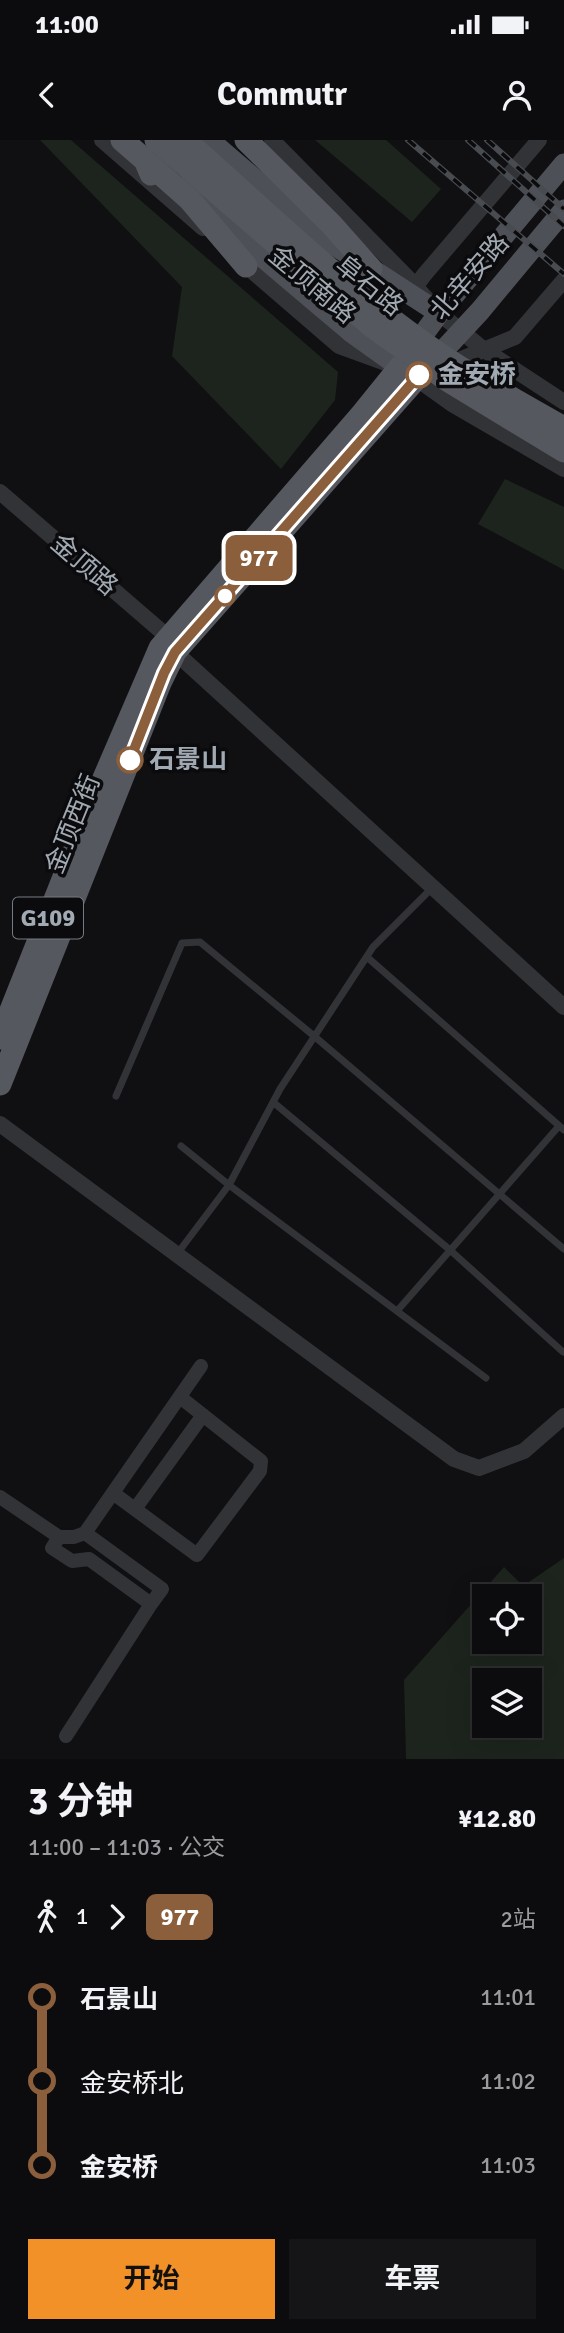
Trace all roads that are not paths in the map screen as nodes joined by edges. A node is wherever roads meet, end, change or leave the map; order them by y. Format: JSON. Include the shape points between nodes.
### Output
{"nodes":[{"id":1,"x":102,"y":140,"type":"edge"},
{"id":2,"x":122,"y":140,"type":"edge"},
{"id":3,"x":185,"y":140,"type":"edge"},
{"id":4,"x":209,"y":140,"type":"edge"},
{"id":5,"x":246,"y":140,"type":"edge"},
{"id":6,"x":272,"y":140,"type":"edge"},
{"id":7,"x":539,"y":140,"type":"edge"},
{"id":8,"x":150,"y":147,"type":"edge"},
{"id":9,"x":174,"y":162,"type":"junction"},
{"id":10,"x":564,"y":164,"type":"edge"},
{"id":11,"x":158,"y":189,"type":"junction"},
{"id":12,"x":564,"y":210,"type":"edge"},
{"id":13,"x":249,"y":257,"type":"junction"},
{"id":14,"x":371,"y":269,"type":"junction"},
{"id":15,"x":564,"y":280,"type":"edge"},
{"id":16,"x":414,"y":291,"type":"junction"},
{"id":17,"x":439,"y":313,"type":"junction"},
{"id":18,"x":462,"y":332,"type":"junction"},
{"id":19,"x":483,"y":349,"type":"junction"},
{"id":20,"x":408,"y":373,"type":"junction"},
{"id":21,"x":564,"y":402,"type":"edge"},
{"id":22,"x":564,"y":428,"type":"edge"},
{"id":23,"x":564,"y":452,"type":"edge"},
{"id":24,"x":564,"y":469,"type":"edge"},
{"id":25,"x":0,"y":492,"type":"edge"},
{"id":26,"x":172,"y":645,"type":"junction"},
{"id":27,"x":433,"y":887,"type":"junction"},
{"id":28,"x":367,"y":957,"type":"junction"},
{"id":29,"x":564,"y":1007,"type":"edge"},
{"id":30,"x":314,"y":1036,"type":"junction"},
{"id":31,"x":0,"y":1038,"type":"edge"},
{"id":32,"x":0,"y":1084,"type":"edge"},
{"id":33,"x":116,"y":1096,"type":"dead end"},
{"id":34,"x":273,"y":1102,"type":"junction"},
{"id":35,"x":0,"y":1124,"type":"edge"},
{"id":36,"x":561,"y":1128,"type":"edge"},
{"id":37,"x":181,"y":1146,"type":"dead end"},
{"id":38,"x":229,"y":1185,"type":"junction"},
{"id":39,"x":499,"y":1194,"type":"junction"},
{"id":40,"x":564,"y":1249,"type":"edge"},
{"id":41,"x":450,"y":1250,"type":"junction"},
{"id":42,"x":177,"y":1254,"type":"junction"},
{"id":43,"x":397,"y":1311,"type":"junction"},
{"id":44,"x":563,"y":1352,"type":"edge"},
{"id":45,"x":201,"y":1366,"type":"dead end"},
{"id":46,"x":486,"y":1378,"type":"dead end"},
{"id":47,"x":180,"y":1396,"type":"junction"},
{"id":48,"x":204,"y":1416,"type":"junction"},
{"id":49,"x":564,"y":1416,"type":"edge"},
{"id":50,"x":113,"y":1493,"type":"junction"},
{"id":51,"x":0,"y":1497,"type":"edge"},
{"id":52,"x":135,"y":1509,"type":"junction"},
{"id":53,"x":85,"y":1533,"type":"junction"},
{"id":54,"x":59,"y":1537,"type":"junction"},
{"id":55,"x":152,"y":1604,"type":"junction"},
{"id":56,"x":66,"y":1736,"type":"dead end"}],
"edges":[{"from":1,"to":11,"type":"street","name":"金顶南路"},
{"from":2,"to":8,"type":"highway"},
{"from":3,"to":22,"type":"highway","name":"阜石路","bridge":true,"via":[[386,313],[443,356]]},
{"from":4,"to":14,"type":"main road","name":"金顶南路","via":[[322,237]]},
{"from":5,"to":14,"type":"highway"},
{"from":6,"to":16,"type":"street","name":"金顶南路"},
{"from":7,"to":16,"type":"street"},
{"from":8,"to":9,"type":"main road","name":"金顶南路"},
{"from":8,"to":11,"type":"highway"},
{"from":8,"to":13,"type":"highway","via":[[190,200]]},
{"from":8,"to":23,"type":"highway","name":"阜石路","bridge":true,"via":[[374,328],[447,380]]},
{"from":9,"to":13,"type":"main road"},
{"from":9,"to":20,"type":"main road","name":"金顶南路","via":[[391,348]]},
{"from":10,"to":17,"type":"main road","name":"北辛安路"},
{"from":11,"to":13,"type":"street","name":"金顶南路"},
{"from":12,"to":18,"type":"main road","name":"北辛安路"},
{"from":13,"to":20,"type":"main road"},
{"from":14,"to":16,"type":"main road","name":"金顶南路"},
{"from":15,"to":19,"type":"street","via":[[515,337]]},
{"from":16,"to":17,"type":"main road","name":"金顶南路"},
{"from":17,"to":18,"type":"street"},
{"from":17,"to":20,"type":"main road","name":"北辛安路"},
{"from":18,"to":19,"type":"street"},
{"from":18,"to":20,"type":"main road","name":"北辛安路"},
{"from":19,"to":20,"type":"street"},
{"from":19,"to":21,"type":"street"},
{"from":20,"to":24,"type":"street"},
{"from":20,"to":26,"type":"highway","name":"金顶西街","number":"G109","via":[[302,484]]},
{"from":25,"to":26,"type":"street","name":"金顶路"},
{"from":26,"to":27,"type":"street","name":"金顶路"},
{"from":26,"to":31,"type":"highway","name":"金顶西街","number":"G109","via":[[152,662]]},
{"from":26,"to":32,"type":"highway","name":"金顶西街","number":"G109"},
{"from":27,"to":28,"type":"lane"},
{"from":27,"to":29,"type":"street","name":"金顶路"},
{"from":28,"to":30,"type":"lane"},
{"from":28,"to":36,"type":"lane"},
{"from":30,"to":33,"type":"lane","via":[[200,942],[182,943]]},
{"from":30,"to":34,"type":"lane"},
{"from":30,"to":39,"type":"lane"},
{"from":34,"to":38,"type":"lane"},
{"from":34,"to":41,"type":"lane"},
{"from":35,"to":42,"type":"street"},
{"from":36,"to":39,"type":"lane"},
{"from":37,"to":38,"type":"lane"},
{"from":38,"to":42,"type":"lane"},
{"from":38,"to":43,"type":"lane"},
{"from":39,"to":40,"type":"lane"},
{"from":39,"to":41,"type":"lane"},
{"from":41,"to":43,"type":"lane"},
{"from":41,"to":44,"type":"lane"},
{"from":42,"to":49,"type":"street","via":[[454,1459],[479,1468],[524,1451]]},
{"from":43,"to":46,"type":"lane"},
{"from":45,"to":47,"type":"street"},
{"from":47,"to":48,"type":"street"},
{"from":47,"to":50,"type":"street"},
{"from":48,"to":52,"type":"street"},
{"from":48,"to":52,"type":"street","via":[[261,1461],[260,1471],[197,1555]]},
{"from":50,"to":52,"type":"street"},
{"from":50,"to":53,"type":"street"},
{"from":51,"to":54,"type":"street"},
{"from":53,"to":54,"type":"street"},
{"from":53,"to":55,"type":"street","via":[[162,1589]]},
{"from":54,"to":55,"type":"street","via":[[52,1548],[72,1561],[89,1559]]},
{"from":55,"to":56,"type":"street"}]}
